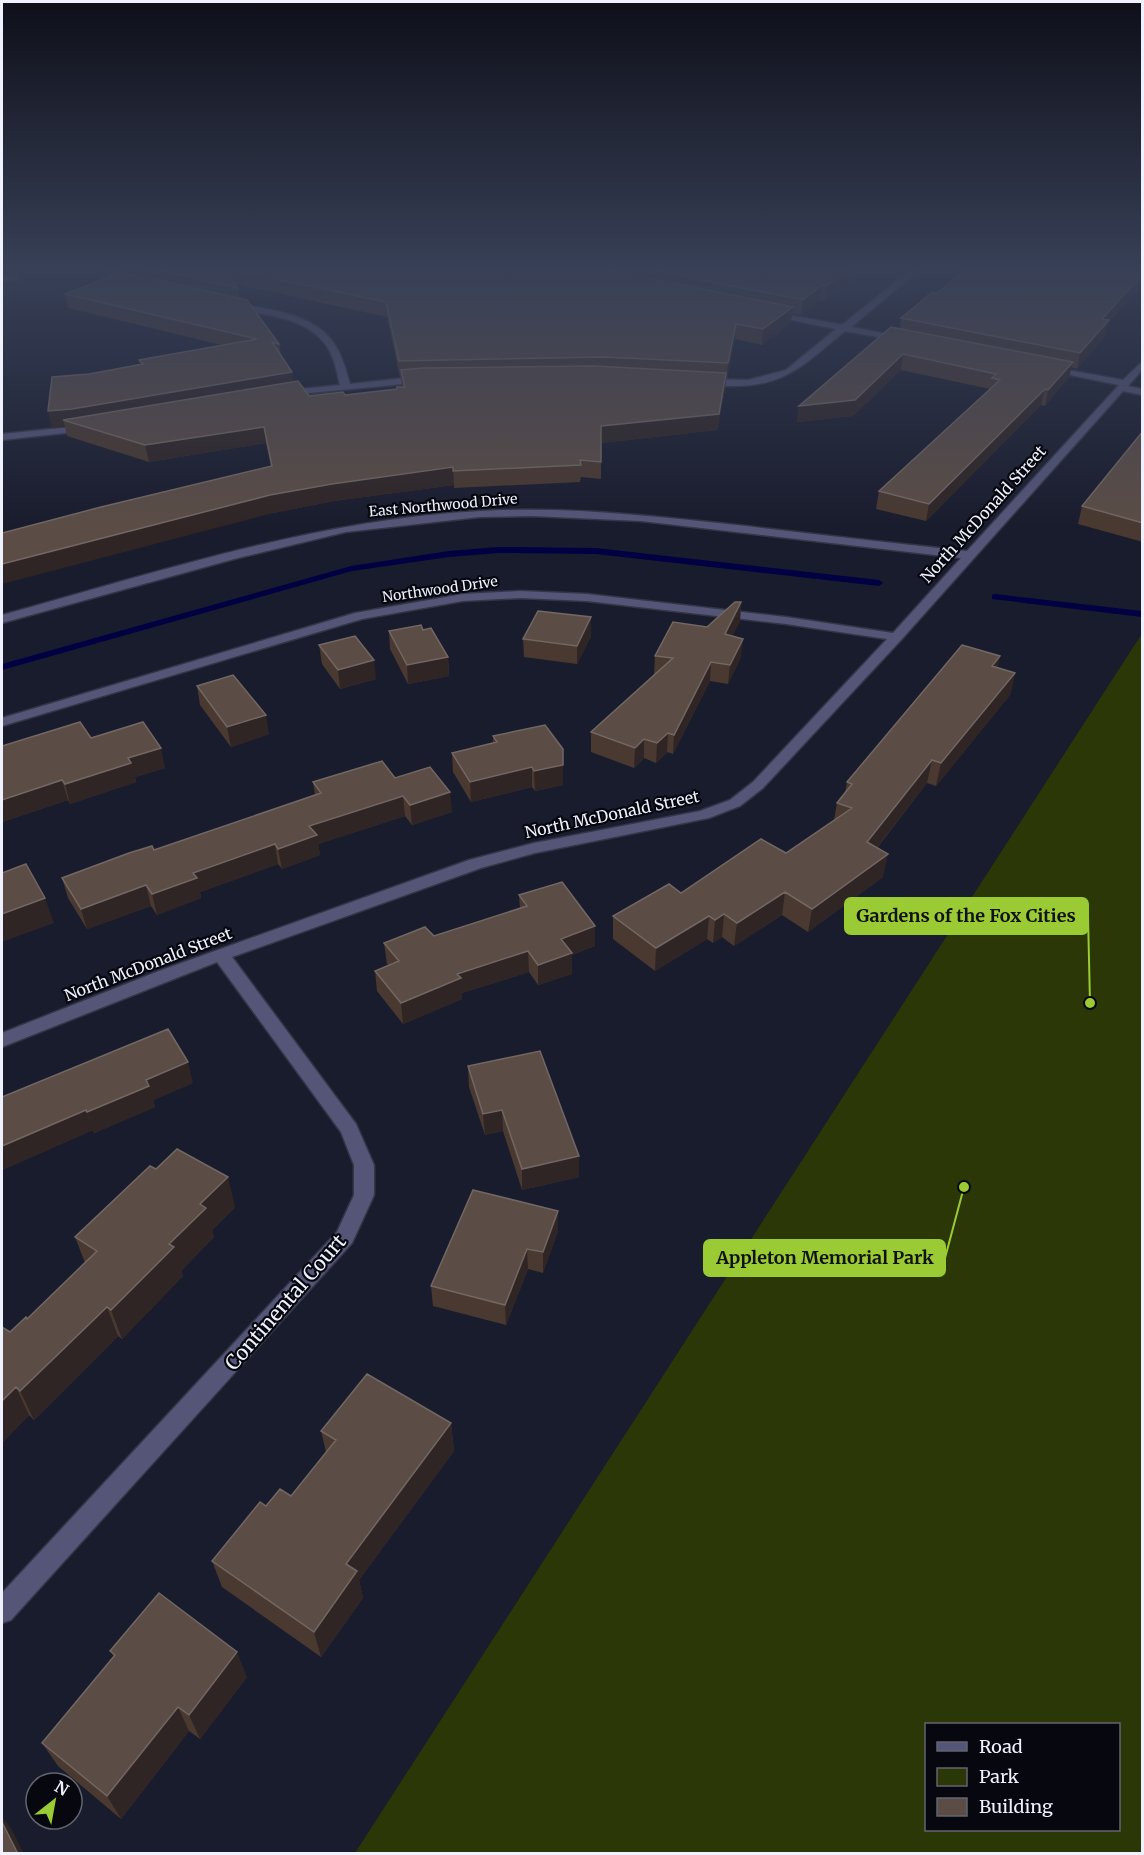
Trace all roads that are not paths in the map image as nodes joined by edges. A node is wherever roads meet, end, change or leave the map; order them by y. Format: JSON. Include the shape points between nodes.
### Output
{"nodes":[{"id":1,"x":336,"y":354,"type":"edge"},
{"id":2,"x":813,"y":354,"type":"edge"},
{"id":3,"x":1143,"y":365,"type":"edge"},
{"id":4,"x":1044,"y":367,"type":"edge"},
{"id":5,"x":435,"y":378,"type":"edge"},
{"id":6,"x":695,"y":382,"type":"edge"},
{"id":7,"x":345,"y":385,"type":"junction"},
{"id":8,"x":1123,"y":385,"type":"junction"},
{"id":9,"x":1143,"y":392,"type":"edge"},
{"id":10,"x":275,"y":395,"type":"edge"},
{"id":11,"x":98,"y":427,"type":"edge"},
{"id":12,"x":2,"y":436,"type":"edge"},
{"id":13,"x":969,"y":555,"type":"junction"},
{"id":14,"x":2,"y":619,"type":"edge"},
{"id":15,"x":896,"y":637,"type":"junction"},
{"id":16,"x":2,"y":722,"type":"edge"},
{"id":17,"x":221,"y":955,"type":"junction"},
{"id":18,"x":2,"y":1040,"type":"edge"},
{"id":19,"x":2,"y":1611,"type":"edge"}],
"edges":[{"from":1,"to":7,"type":"street"},
{"from":2,"to":6,"type":"street","via":[[789,372],[766,381]]},
{"from":3,"to":8,"type":"street","name":"North McDonald Street"},
{"from":4,"to":8,"type":"street"},
{"from":5,"to":7,"type":"street"},
{"from":7,"to":10,"type":"street"},
{"from":8,"to":9,"type":"street"},
{"from":8,"to":13,"type":"street","name":"North McDonald Street"},
{"from":11,"to":12,"type":"street"},
{"from":13,"to":14,"type":"street","name":"East Northwood Drive","via":[[641,518],[480,514],[346,529]]},
{"from":13,"to":15,"type":"street","name":"North McDonald Street"},
{"from":15,"to":16,"type":"street","name":"Northwood Drive","via":[[817,623],[617,600],[499,595],[359,616]]},
{"from":15,"to":17,"type":"street","name":"North McDonald Street","via":[[758,784],[735,803],[704,815],[534,848],[475,864]]},
{"from":17,"to":18,"type":"street","name":"North McDonald Street"},
{"from":17,"to":19,"type":"street","name":"Continental Court","via":[[349,1129],[364,1165],[364,1195],[345,1237]]}]}
